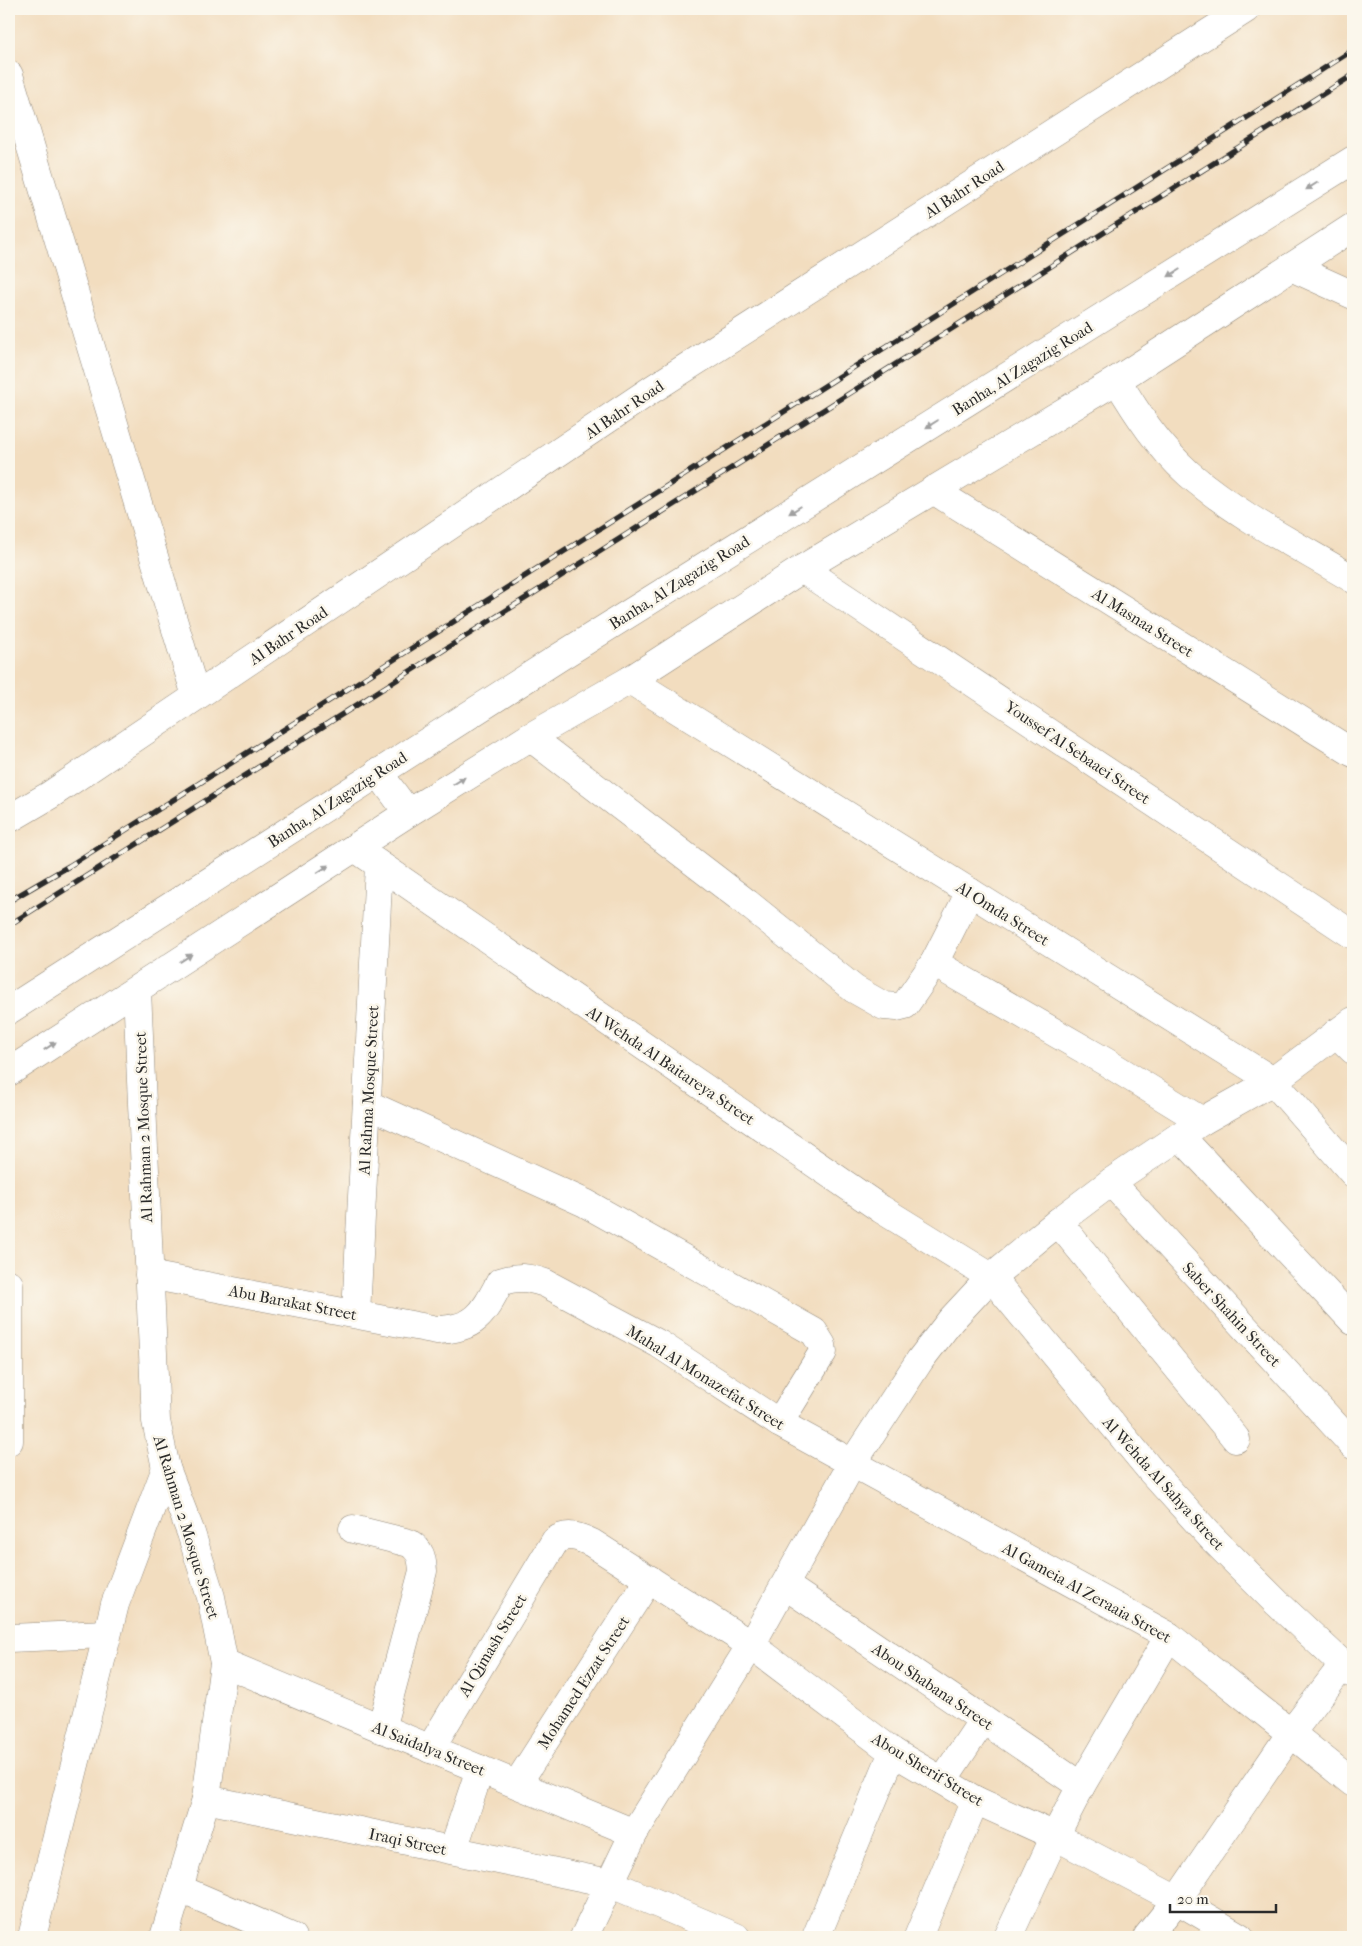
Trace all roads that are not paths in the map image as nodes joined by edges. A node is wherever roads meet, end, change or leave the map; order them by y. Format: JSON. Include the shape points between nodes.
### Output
{"nodes":[{"id":1,"x":1246,"y":9,"type":"edge"},
{"id":2,"x":9,"y":74,"type":"edge"},
{"id":3,"x":1353,"y":160,"type":"edge"},
{"id":4,"x":1353,"y":227,"type":"edge"},
{"id":5,"x":1290,"y":267,"type":"junction"},
{"id":6,"x":1353,"y":295,"type":"edge"},
{"id":7,"x":1117,"y":380,"type":"junction"},
{"id":8,"x":933,"y":490,"type":"junction"},
{"id":9,"x":802,"y":569,"type":"junction"},
{"id":10,"x":1353,"y":578,"type":"edge"},
{"id":11,"x":630,"y":680,"type":"junction"},
{"id":12,"x":196,"y":696,"type":"junction"},
{"id":13,"x":530,"y":737,"type":"junction"},
{"id":14,"x":1353,"y":753,"type":"edge"},
{"id":15,"x":378,"y":772,"type":"junction"},
{"id":16,"x":408,"y":813,"type":"junction"},
{"id":17,"x":9,"y":819,"type":"edge"},
{"id":18,"x":355,"y":848,"type":"junction"},
{"id":19,"x":379,"y":865,"type":"junction"},
{"id":20,"x":970,"y":892,"type":"junction"},
{"id":21,"x":1353,"y":935,"type":"edge"},
{"id":22,"x":934,"y":963,"type":"junction"},
{"id":23,"x":137,"y":990,"type":"junction"},
{"id":24,"x":9,"y":1010,"type":"edge"},
{"id":25,"x":1347,"y":1035,"type":"edge"},
{"id":26,"x":9,"y":1072,"type":"edge"},
{"id":27,"x":1273,"y":1081,"type":"junction"},
{"id":28,"x":367,"y":1104,"type":"junction"},
{"id":29,"x":1191,"y":1129,"type":"junction"},
{"id":30,"x":1353,"y":1173,"type":"edge"},
{"id":31,"x":1111,"y":1182,"type":"junction"},
{"id":32,"x":1058,"y":1222,"type":"junction"},
{"id":33,"x":148,"y":1275,"type":"junction"},
{"id":34,"x":991,"y":1277,"type":"junction"},
{"id":35,"x":9,"y":1284,"type":"edge"},
{"id":36,"x":356,"y":1314,"type":"junction"},
{"id":37,"x":1353,"y":1321,"type":"edge"},
{"id":38,"x":437,"y":1330,"type":"joint"},
{"id":39,"x":779,"y":1423,"type":"junction"},
{"id":40,"x":1236,"y":1439,"type":"dead end"},
{"id":41,"x":9,"y":1440,"type":"edge"},
{"id":42,"x":1353,"y":1445,"type":"edge"},
{"id":43,"x":852,"y":1464,"type":"junction"},
{"id":44,"x":166,"y":1468,"type":"junction"},
{"id":45,"x":353,"y":1529,"type":"dead end"},
{"id":46,"x":555,"y":1541,"type":"joint"},
{"id":47,"x":649,"y":1579,"type":"junction"},
{"id":48,"x":786,"y":1586,"type":"junction"},
{"id":49,"x":107,"y":1634,"type":"junction"},
{"id":50,"x":1169,"y":1636,"type":"junction"},
{"id":51,"x":9,"y":1638,"type":"edge"},
{"id":52,"x":751,"y":1645,"type":"junction"},
{"id":53,"x":224,"y":1663,"type":"junction"},
{"id":54,"x":1348,"y":1669,"type":"edge"},
{"id":55,"x":983,"y":1720,"type":"junction"},
{"id":56,"x":381,"y":1729,"type":"junction"},
{"id":57,"x":1291,"y":1733,"type":"junction"},
{"id":58,"x":430,"y":1749,"type":"junction"},
{"id":59,"x":893,"y":1752,"type":"junction"},
{"id":60,"x":480,"y":1769,"type":"junction"},
{"id":61,"x":943,"y":1780,"type":"junction"},
{"id":62,"x":1353,"y":1783,"type":"edge"},
{"id":63,"x":517,"y":1784,"type":"junction"},
{"id":64,"x":1081,"y":1786,"type":"junction"},
{"id":65,"x":206,"y":1799,"type":"junction"},
{"id":66,"x":975,"y":1800,"type":"junction"},
{"id":67,"x":634,"y":1833,"type":"junction"},
{"id":68,"x":1055,"y":1836,"type":"junction"},
{"id":69,"x":453,"y":1850,"type":"junction"},
{"id":70,"x":609,"y":1883,"type":"junction"},
{"id":71,"x":180,"y":1889,"type":"junction"},
{"id":72,"x":1177,"y":1900,"type":"junction"},
{"id":73,"x":32,"y":1937,"type":"edge"},
{"id":74,"x":164,"y":1937,"type":"edge"},
{"id":75,"x":292,"y":1937,"type":"edge"},
{"id":76,"x":584,"y":1937,"type":"edge"},
{"id":77,"x":736,"y":1937,"type":"edge"},
{"id":78,"x":816,"y":1937,"type":"edge"},
{"id":79,"x":918,"y":1937,"type":"edge"},
{"id":80,"x":1008,"y":1937,"type":"edge"},
{"id":81,"x":1147,"y":1937,"type":"edge"},
{"id":82,"x":1240,"y":1937,"type":"edge"}],
"edges":[{"from":1,"to":12,"type":"main road","name":"Al Bahr Road","via":[[651,390]]},
{"from":2,"to":12,"type":"main road"},
{"from":3,"to":15,"type":"main road","name":"Banha, Al Zagazig Road","one_way":true},
{"from":4,"to":5,"type":"main road"},
{"from":5,"to":6,"type":"main road"},
{"from":5,"to":7,"type":"main road"},
{"from":7,"to":8,"type":"main road"},
{"from":7,"to":10,"type":"main road","via":[[1137,414],[1188,473],[1219,498]]},
{"from":8,"to":9,"type":"main road"},
{"from":8,"to":14,"type":"main road","name":"Al Masnaa Street"},
{"from":9,"to":11,"type":"main road"},
{"from":9,"to":21,"type":"main road","name":"Youssef Al Sebaaei Street"},
{"from":11,"to":13,"type":"main road"},
{"from":11,"to":20,"type":"main road","name":"Al Omda Street"},
{"from":12,"to":17,"type":"main road","name":"Al Bahr Road"},
{"from":16,"to":13,"type":"main road","one_way":true},
{"from":13,"to":22,"type":"main road","via":[[854,989],[884,1006],[897,1008],[905,1004]]},
{"from":15,"to":16,"type":"main road"},
{"from":15,"to":24,"type":"main road","name":"Banha, Al Zagazig Road"},
{"from":16,"to":18,"type":"main road"},
{"from":18,"to":19,"type":"main road","name":"Al Wehda Al Baitareya Street"},
{"from":23,"to":18,"type":"main road","one_way":true},
{"from":19,"to":28,"type":"main road","name":"Al Rahma Mosque Street"},
{"from":19,"to":34,"type":"main road","name":"Al Wehda Al Baitareya Street","via":[[881,1209]]},
{"from":20,"to":22,"type":"main road"},
{"from":20,"to":27,"type":"main road","name":"Al Omda Street"},
{"from":22,"to":29,"type":"main road","via":[[1106,1062]]},
{"from":26,"to":23,"type":"main road","one_way":true},
{"from":23,"to":33,"type":"main road","name":"Al Rahman 2 Mosque Street"},
{"from":25,"to":27,"type":"main road"},
{"from":27,"to":29,"type":"main road"},
{"from":27,"to":30,"type":"main road","name":"Al Omda Street"},
{"from":28,"to":36,"type":"main road","name":"Al Rahma Mosque Street"},
{"from":28,"to":39,"type":"main road","via":[[585,1203],[814,1332],[823,1352]]},
{"from":29,"to":31,"type":"main road"},
{"from":29,"to":37,"type":"main road"},
{"from":31,"to":32,"type":"main road"},
{"from":31,"to":42,"type":"main road","name":"Saber Shahin Street"},
{"from":32,"to":34,"type":"main road"},
{"from":32,"to":40,"type":"main road"},
{"from":33,"to":36,"type":"main road","name":"Abu Barakat Street"},
{"from":33,"to":44,"type":"main road","name":"Al Rahman 2 Mosque Street","via":[[156,1421]]},
{"from":34,"to":43,"type":"main road","via":[[920,1360]]},
{"from":34,"to":54,"type":"main road","name":"Al Wehda Al Sahya Street","via":[[1146,1465],[1213,1539]]},
{"from":35,"to":41,"type":"main road"},
{"from":36,"to":38,"type":"main road","name":"Abu Barakat Street"},
{"from":38,"to":39,"type":"main road","name":"Mahal Al Monazefat Street","via":[[452,1330],[471,1322],[484,1312],[500,1282],[527,1277],[659,1344]]},
{"from":39,"to":43,"type":"main road","name":"Mahal Al Monazefat Street"},
{"from":43,"to":48,"type":"main road"},
{"from":43,"to":50,"type":"main road","name":"Al Gameia Al Zeraaia Street"},
{"from":44,"to":49,"type":"main road","via":[[118,1595]]},
{"from":44,"to":53,"type":"main road","name":"Al Rahman 2 Mosque Street","via":[[211,1597]]},
{"from":45,"to":56,"type":"main road","via":[[409,1543],[417,1548],[422,1558],[423,1571]]},
{"from":46,"to":47,"type":"main road","name":"Abou Sherif Street","via":[[569,1536],[580,1538]]},
{"from":46,"to":58,"type":"main road","name":"Al Qimash Street"},
{"from":47,"to":52,"type":"main road","name":"Abou Sherif Street"},
{"from":47,"to":63,"type":"main road","name":"Mohamed Ezzat Street"},
{"from":48,"to":52,"type":"main road"},
{"from":48,"to":55,"type":"main road","name":"Abou Shabana Street"},
{"from":49,"to":51,"type":"main road"},
{"from":49,"to":73,"type":"main road"},
{"from":50,"to":57,"type":"main road","name":"Al Gameia Al Zeraaia Street"},
{"from":50,"to":64,"type":"main road"},
{"from":52,"to":59,"type":"main road","name":"Abou Sherif Street"},
{"from":52,"to":67,"type":"main road"},
{"from":53,"to":56,"type":"main road","name":"Al Saidalya Street"},
{"from":53,"to":65,"type":"main road","name":"Al Rahman 2 Mosque Street"},
{"from":54,"to":57,"type":"main road"},
{"from":55,"to":61,"type":"main road"},
{"from":55,"to":64,"type":"main road","name":"Abou Shabana Street"},
{"from":56,"to":58,"type":"main road","name":"Al Saidalya Street"},
{"from":57,"to":62,"type":"main road","name":"Al Gameia Al Zeraaia Street"},
{"from":57,"to":72,"type":"main road"},
{"from":58,"to":60,"type":"main road","name":"Al Saidalya Street"},
{"from":59,"to":61,"type":"main road","name":"Abou Sherif Street"},
{"from":59,"to":78,"type":"main road"},
{"from":60,"to":63,"type":"main road","name":"Al Saidalya Street"},
{"from":60,"to":69,"type":"main road"},
{"from":61,"to":66,"type":"main road","name":"Abou Sherif Street"},
{"from":63,"to":67,"type":"main road","name":"Al Saidalya Street"},
{"from":64,"to":68,"type":"main road"},
{"from":65,"to":69,"type":"main road","name":"Iraqi Street"},
{"from":65,"to":71,"type":"main road","name":"Al Rahman 2 Mosque Street"},
{"from":66,"to":68,"type":"main road","name":"Abou Sherif Street"},
{"from":66,"to":79,"type":"main road"},
{"from":67,"to":70,"type":"main road"},
{"from":68,"to":72,"type":"main road","name":"Abou Sherif Street"},
{"from":68,"to":80,"type":"main road"},
{"from":69,"to":70,"type":"main road","name":"Iraqi Street"},
{"from":70,"to":76,"type":"main road"},
{"from":70,"to":77,"type":"main road","name":"Iraqi Street"},
{"from":71,"to":74,"type":"main road","name":"Al Rahman 2 Mosque Street"},
{"from":71,"to":75,"type":"main road"},
{"from":72,"to":81,"type":"main road"},
{"from":72,"to":82,"type":"main road","name":"Abou Sherif Street"}]}
